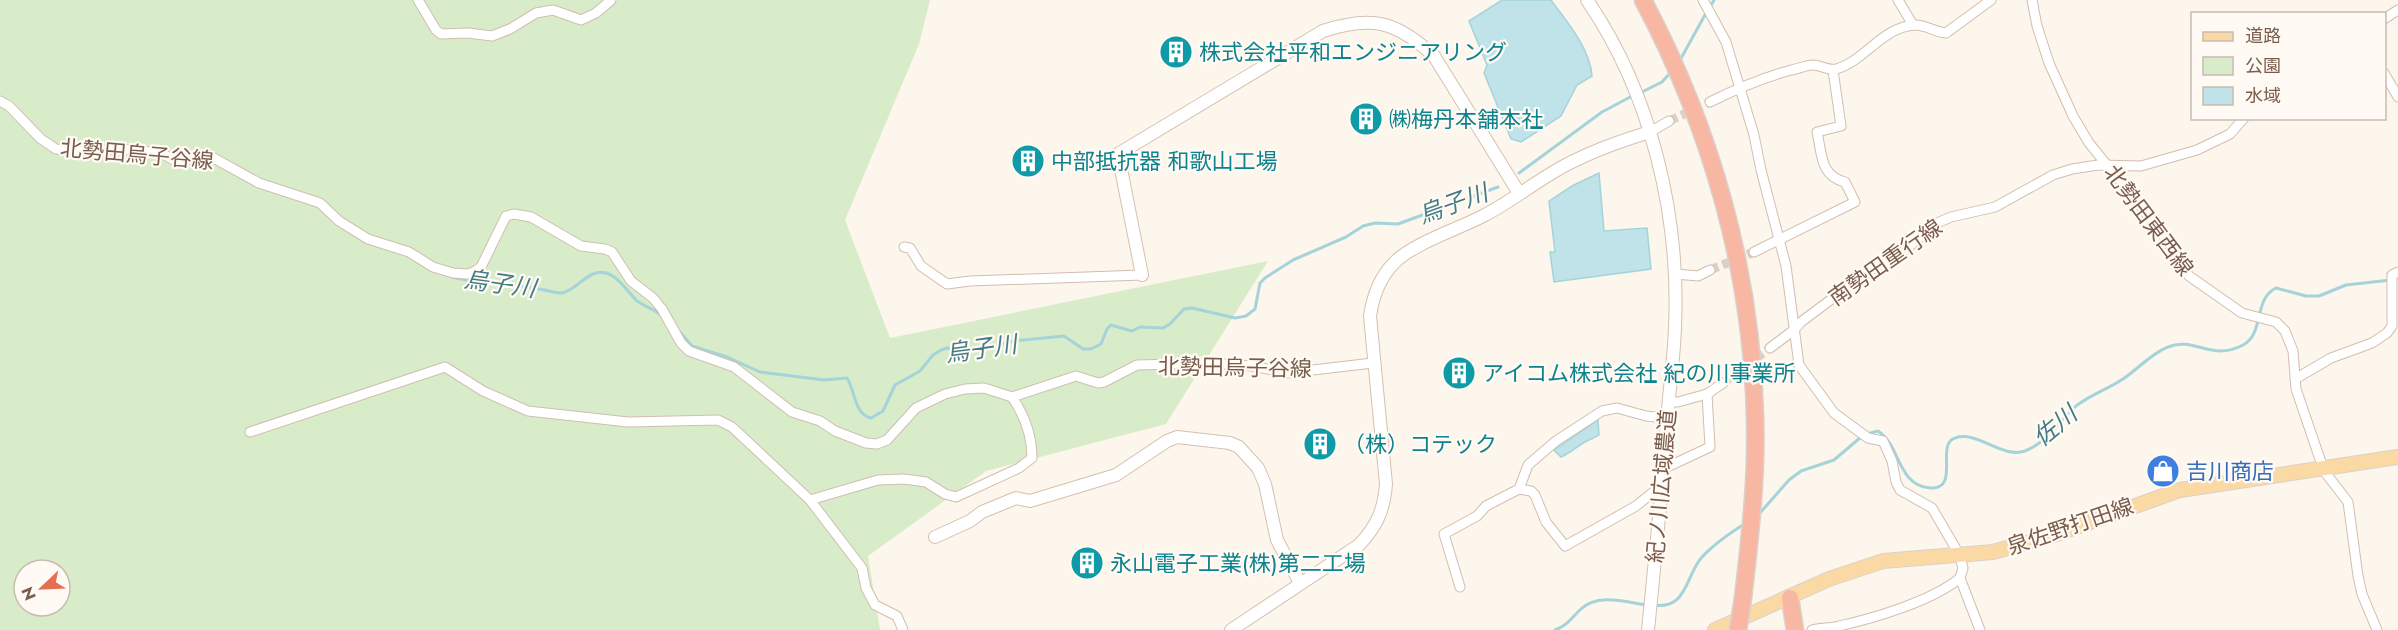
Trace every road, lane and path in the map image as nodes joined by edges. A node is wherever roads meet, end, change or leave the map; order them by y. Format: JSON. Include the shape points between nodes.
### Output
{"nodes":[{"id":1,"x":418,"y":0,"type":"edge"},
{"id":2,"x":610,"y":0,"type":"edge"},
{"id":3,"x":1587,"y":0,"type":"edge"},
{"id":4,"x":1643,"y":0,"type":"edge"},
{"id":5,"x":1898,"y":0,"type":"edge"},
{"id":6,"x":1991,"y":0,"type":"edge"},
{"id":7,"x":2032,"y":0,"type":"edge"},
{"id":8,"x":2392,"y":0,"type":"edge"},
{"id":9,"x":1707,"y":6,"type":"edge"},
{"id":10,"x":2397,"y":11,"type":"edge"},
{"id":11,"x":1913,"y":25,"type":"junction"},
{"id":12,"x":1833,"y":70,"type":"junction"},
{"id":13,"x":2386,"y":75,"type":"edge"},
{"id":14,"x":1738,"y":88,"type":"junction"},
{"id":15,"x":2398,"y":97,"type":"edge"},
{"id":16,"x":0,"y":101,"type":"edge"},
{"id":17,"x":1710,"y":102,"type":"tunnel mouth"},
{"id":18,"x":1669,"y":120,"type":"tunnel mouth"},
{"id":19,"x":2242,"y":120,"type":"edge"},
{"id":20,"x":1650,"y":132,"type":"junction"},
{"id":21,"x":2109,"y":165,"type":"junction"},
{"id":22,"x":1519,"y":193,"type":"junction"},
{"id":23,"x":1780,"y":241,"type":"junction"},
{"id":24,"x":904,"y":247,"type":"dead end"},
{"id":25,"x":1754,"y":252,"type":"tunnel mouth"},
{"id":26,"x":1710,"y":270,"type":"tunnel mouth"},
{"id":27,"x":1675,"y":274,"type":"junction"},
{"id":28,"x":1142,"y":275,"type":"joint"},
{"id":29,"x":2394,"y":277,"type":"edge"},
{"id":30,"x":1794,"y":330,"type":"junction"},
{"id":31,"x":1770,"y":348,"type":"tunnel mouth"},
{"id":32,"x":1373,"y":363,"type":"junction"},
{"id":33,"x":2295,"y":379,"type":"junction"},
{"id":34,"x":1723,"y":383,"type":"tunnel mouth"},
{"id":35,"x":1707,"y":394,"type":"junction"},
{"id":36,"x":1012,"y":397,"type":"junction"},
{"id":37,"x":1669,"y":402,"type":"junction"},
{"id":38,"x":1667,"y":418,"type":"junction"},
{"id":39,"x":250,"y":432,"type":"dead end"},
{"id":40,"x":2398,"y":457,"type":"edge"},
{"id":41,"x":2323,"y":468,"type":"junction"},
{"id":42,"x":1663,"y":469,"type":"junction"},
{"id":43,"x":1662,"y":485,"type":"junction"},
{"id":44,"x":1519,"y":489,"type":"junction"},
{"id":45,"x":810,"y":500,"type":"junction"},
{"id":46,"x":935,"y":537,"type":"dead end"},
{"id":47,"x":1959,"y":554,"type":"junction"},
{"id":48,"x":1960,"y":578,"type":"junction"},
{"id":49,"x":1300,"y":584,"type":"junction"},
{"id":50,"x":1460,"y":587,"type":"dead end"},
{"id":51,"x":1790,"y":598,"type":"junction"},
{"id":52,"x":1648,"y":627,"type":"edge"},
{"id":53,"x":903,"y":630,"type":"edge"},
{"id":54,"x":1232,"y":630,"type":"edge"},
{"id":55,"x":1715,"y":630,"type":"edge"},
{"id":56,"x":1738,"y":630,"type":"edge"},
{"id":57,"x":1786,"y":630,"type":"edge"},
{"id":58,"x":1796,"y":630,"type":"edge"},
{"id":59,"x":1812,"y":630,"type":"edge"},
{"id":60,"x":1980,"y":630,"type":"edge"},
{"id":61,"x":2377,"y":630,"type":"edge"}],
"edges":[{"from":1,"to":2,"type":"street","via":[[441,34],[492,36],[544,11],[553,10],[581,20]]},
{"from":3,"to":20,"type":"street","name":"紀ノ川広域農道","via":[[1621,58]]},
{"from":4,"to":56,"type":"highway","bridge":true,"via":[[1665,40],[1704,138],[1742,283],[1755,408],[1750,540]]},
{"from":5,"to":11,"type":"street"},
{"from":6,"to":11,"type":"street","via":[[1946,33]]},
{"from":7,"to":21,"type":"street","name":"北勢田東西線","via":[[2049,63],[2073,116],[2089,143]]},
{"from":8,"to":10,"type":"street"},
{"from":9,"to":14,"type":"street","via":[[1726,42]]},
{"from":11,"to":12,"type":"street","via":[[1877,41],[1851,63]]},
{"from":12,"to":14,"type":"street","via":[[1814,65]]},
{"from":12,"to":23,"type":"street","via":[[1841,126],[1817,132],[1826,170],[1834,179],[1845,182],[1855,202]]},
{"from":13,"to":15,"type":"street"},
{"from":14,"to":17,"type":"street"},
{"from":14,"to":23,"type":"street"},
{"from":16,"to":36,"type":"street","name":"北勢田烏子谷線","via":[[56,149],[122,149],[161,153],[184,161],[210,156],[259,183],[320,203],[339,221],[368,238],[410,252],[433,267],[453,273],[474,272],[482,267],[506,216],[531,217],[581,246],[612,252],[631,281],[653,298],[689,351],[734,367],[792,411],[866,443],[886,440],[916,408],[945,394],[984,388]]},
{"from":18,"to":20,"type":"street"},
{"from":19,"to":21,"type":"street","name":"南勢田重行線","via":[[2229,134],[2197,150],[2141,166]]},
{"from":20,"to":22,"type":"street","via":[[1582,156]]},
{"from":20,"to":27,"type":"street","name":"紀ノ川広域農道","via":[[1667,201]]},
{"from":21,"to":30,"type":"street","name":"南勢田重行線","via":[[2063,171],[1995,207],[1937,223],[1899,255],[1869,271],[1801,321]]},
{"from":21,"to":33,"type":"street","name":"北勢田東西線","via":[[2160,230],[2189,276],[2241,313],[2276,322],[2285,331]]},
{"from":22,"to":28,"type":"street","via":[[1434,56],[1399,29],[1374,22],[1350,23],[1323,31],[1118,154]]},
{"from":22,"to":32,"type":"street","via":[[1484,216],[1394,262],[1374,296],[1370,316]]},
{"from":23,"to":25,"type":"street"},
{"from":23,"to":30,"type":"street"},
{"from":24,"to":28,"type":"street","via":[[910,248],[921,266],[947,284]]},
{"from":26,"to":27,"type":"street","via":[[1698,276]]},
{"from":27,"to":37,"type":"street","name":"紀ノ川広域農道","via":[[1676,328]]},
{"from":29,"to":33,"type":"street","via":[[2392,327],[2372,343],[2331,358]]},
{"from":30,"to":31,"type":"street","name":"南勢田重行線"},
{"from":30,"to":47,"type":"street","via":[[1799,365],[1834,413],[1868,438],[1883,441],[1900,490],[1932,508]]},
{"from":32,"to":36,"type":"street","name":"北勢田烏子谷線","via":[[1287,373],[1212,363],[1137,365],[1104,382],[1076,376]]},
{"from":32,"to":49,"type":"street","via":[[1386,484],[1382,511],[1359,545]]},
{"from":33,"to":41,"type":"street","name":"北勢田東西線"},
{"from":34,"to":35,"type":"street"},
{"from":35,"to":37,"type":"street"},
{"from":35,"to":42,"type":"street","via":[[1710,447]]},
{"from":36,"to":45,"type":"street","via":[[1031,438],[1032,458],[1019,468],[956,497],[926,482],[904,479],[878,480]]},
{"from":37,"to":38,"type":"street","name":"紀ノ川広域農道"},
{"from":38,"to":42,"type":"street","name":"紀ノ川広域農道"},
{"from":38,"to":44,"type":"street","via":[[1617,408],[1602,411],[1528,465]]},
{"from":39,"to":45,"type":"street","via":[[445,367],[483,391],[528,411],[628,422],[718,420],[732,427]]},
{"from":40,"to":41,"type":"main road","name":"泉佐野打田線"},
{"from":41,"to":47,"type":"main road","name":"泉佐野打田線","via":[[2180,489],[2020,546]]},
{"from":41,"to":61,"type":"street","name":"北勢田東西線","via":[[2348,501],[2360,585]]},
{"from":42,"to":43,"type":"street","name":"紀ノ川広域農道"},
{"from":43,"to":44,"type":"street","via":[[1636,506],[1565,546],[1546,522],[1535,495]]},
{"from":43,"to":52,"type":"street","name":"紀ノ川広域農道"},
{"from":44,"to":50,"type":"street","via":[[1444,534]]},
{"from":45,"to":53,"type":"street","via":[[862,568],[875,605],[897,616]]},
{"from":46,"to":49,"type":"street","via":[[1016,498],[1030,501],[1116,475],[1177,437],[1230,443],[1239,447],[1258,468],[1277,540]]},
{"from":47,"to":48,"type":"street","via":[[1963,568]]},
{"from":47,"to":51,"type":"main road","name":"泉佐野打田線","via":[[1883,561],[1829,579]]},
{"from":48,"to":59,"type":"street","via":[[1928,597],[1872,617]]},
{"from":48,"to":60,"type":"street"},
{"from":49,"to":54,"type":"street"},
{"from":51,"to":55,"type":"main road","name":"泉佐野打田線"},
{"from":51,"to":57,"type":"highway"},
{"from":51,"to":58,"type":"highway"}]}
